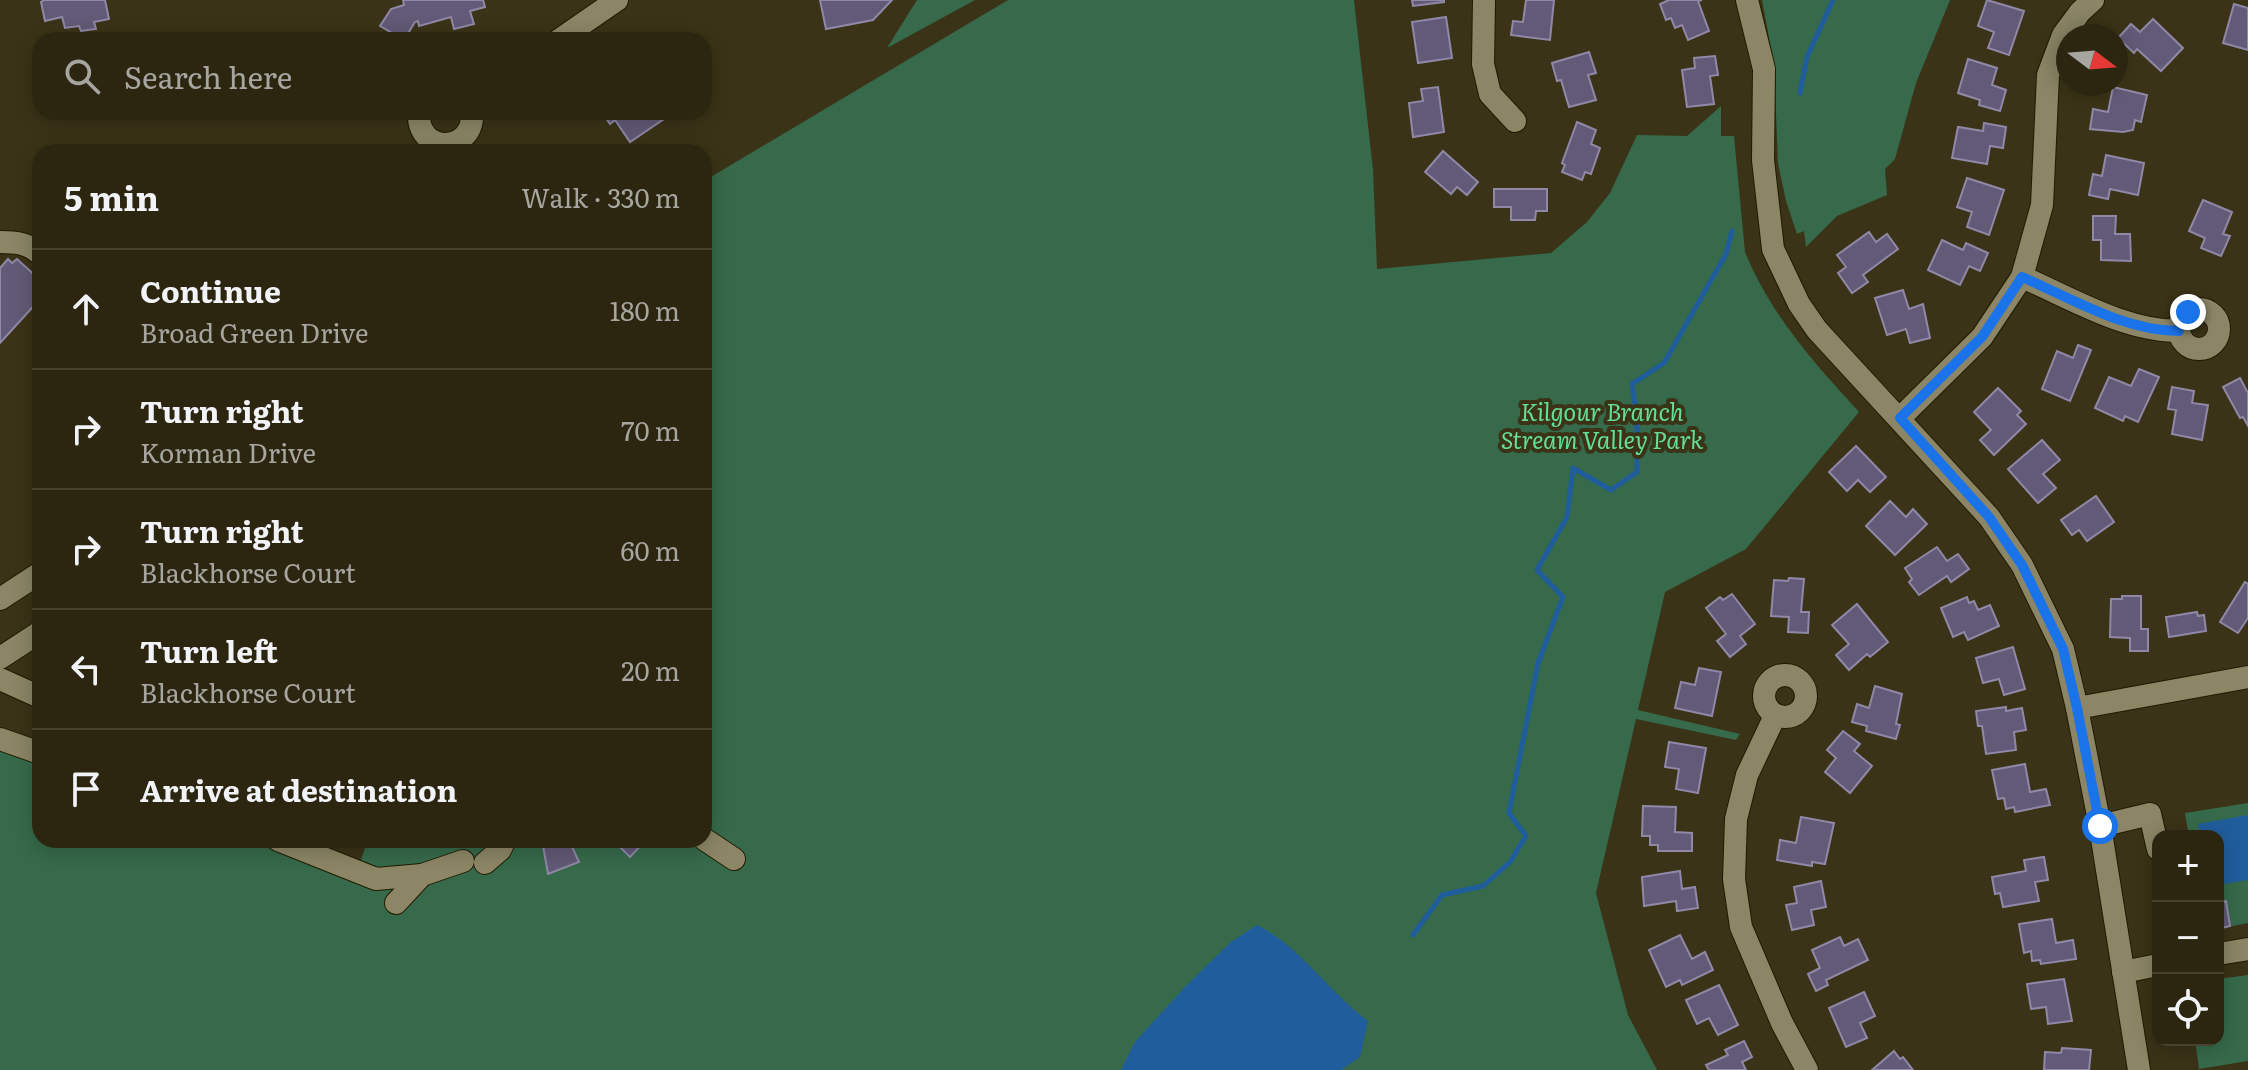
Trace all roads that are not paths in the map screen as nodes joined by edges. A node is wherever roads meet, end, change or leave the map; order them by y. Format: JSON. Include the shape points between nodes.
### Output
{"nodes":[{"id":1,"x":617,"y":0,"type":"edge"},
{"id":2,"x":1484,"y":0,"type":"edge"},
{"id":3,"x":1747,"y":0,"type":"edge"},
{"id":4,"x":2093,"y":0,"type":"edge"},
{"id":5,"x":571,"y":32,"type":"edge"},
{"id":6,"x":421,"y":120,"type":"edge"},
{"id":7,"x":471,"y":120,"type":"edge"},
{"id":8,"x":1515,"y":121,"type":"dead end"},
{"id":9,"x":444,"y":144,"type":"edge"},
{"id":10,"x":444,"y":144,"type":"edge"},
{"id":11,"x":0,"y":242,"type":"edge"},
{"id":12,"x":32,"y":247,"type":"edge"},
{"id":13,"x":2022,"y":277,"type":"junction"},
{"id":14,"x":2179,"y":331,"type":"dead end"},
{"id":15,"x":1900,"y":418,"type":"junction"},
{"id":16,"x":32,"y":578,"type":"edge"},
{"id":17,"x":0,"y":599,"type":"edge"},
{"id":18,"x":32,"y":637,"type":"edge"},
{"id":19,"x":0,"y":658,"type":"edge"},
{"id":20,"x":2248,"y":677,"type":"edge"},
{"id":21,"x":0,"y":679,"type":"edge"},
{"id":22,"x":32,"y":693,"type":"edge"},
{"id":23,"x":2077,"y":708,"type":"junction"},
{"id":24,"x":1775,"y":716,"type":"dead end"},
{"id":25,"x":0,"y":739,"type":"edge"},
{"id":26,"x":32,"y":750,"type":"edge"},
{"id":27,"x":2100,"y":826,"type":"junction"},
{"id":28,"x":2154,"y":830,"type":"edge"},
{"id":29,"x":712,"y":844,"type":"edge"},
{"id":30,"x":298,"y":848,"type":"edge"},
{"id":31,"x":501,"y":848,"type":"edge"},
{"id":32,"x":734,"y":859,"type":"dead end"},
{"id":33,"x":422,"y":875,"type":"junction"},
{"id":34,"x":396,"y":903,"type":"dead end"},
{"id":35,"x":2248,"y":949,"type":"edge"},
{"id":36,"x":2224,"y":953,"type":"edge"},
{"id":37,"x":2152,"y":966,"type":"edge"},
{"id":38,"x":2123,"y":972,"type":"junction"},
{"id":39,"x":1807,"y":1070,"type":"edge"},
{"id":40,"x":2139,"y":1070,"type":"edge"}],
"edges":[{"from":1,"to":5,"type":"street"},
{"from":2,"to":8,"type":"street","via":[[1483,64],[1490,94]]},
{"from":3,"to":15,"type":"street","via":[[1764,69],[1763,160],[1773,249],[1817,330]]},
{"from":4,"to":13,"type":"street","via":[[2063,35],[2048,75],[2042,205]]},
{"from":6,"to":9,"type":"street","via":[[429,139]]},
{"from":7,"to":10,"type":"street","via":[[467,134]]},
{"from":11,"to":12,"type":"street"},
{"from":13,"to":14,"type":"street","via":[[2127,322]]},
{"from":13,"to":15,"type":"street","via":[[1982,337]]},
{"from":15,"to":23,"type":"street","via":[[1989,517],[2022,565],[2063,649]]},
{"from":16,"to":17,"type":"street"},
{"from":18,"to":19,"type":"street"},
{"from":20,"to":23,"type":"street"},
{"from":21,"to":22,"type":"street"},
{"from":23,"to":27,"type":"street"},
{"from":24,"to":39,"type":"street","via":[[1747,775],[1736,819],[1734,879],[1741,927]]},
{"from":25,"to":26,"type":"street"},
{"from":27,"to":28,"type":"street","via":[[2150,814]]},
{"from":27,"to":38,"type":"street"},
{"from":29,"to":32,"type":"street"},
{"from":30,"to":33,"type":"street","via":[[376,879]]},
{"from":31,"to":33,"type":"street","via":[[474,862]]},
{"from":33,"to":34,"type":"street"},
{"from":35,"to":36,"type":"street"},
{"from":37,"to":38,"type":"street"},
{"from":38,"to":40,"type":"street"}]}
